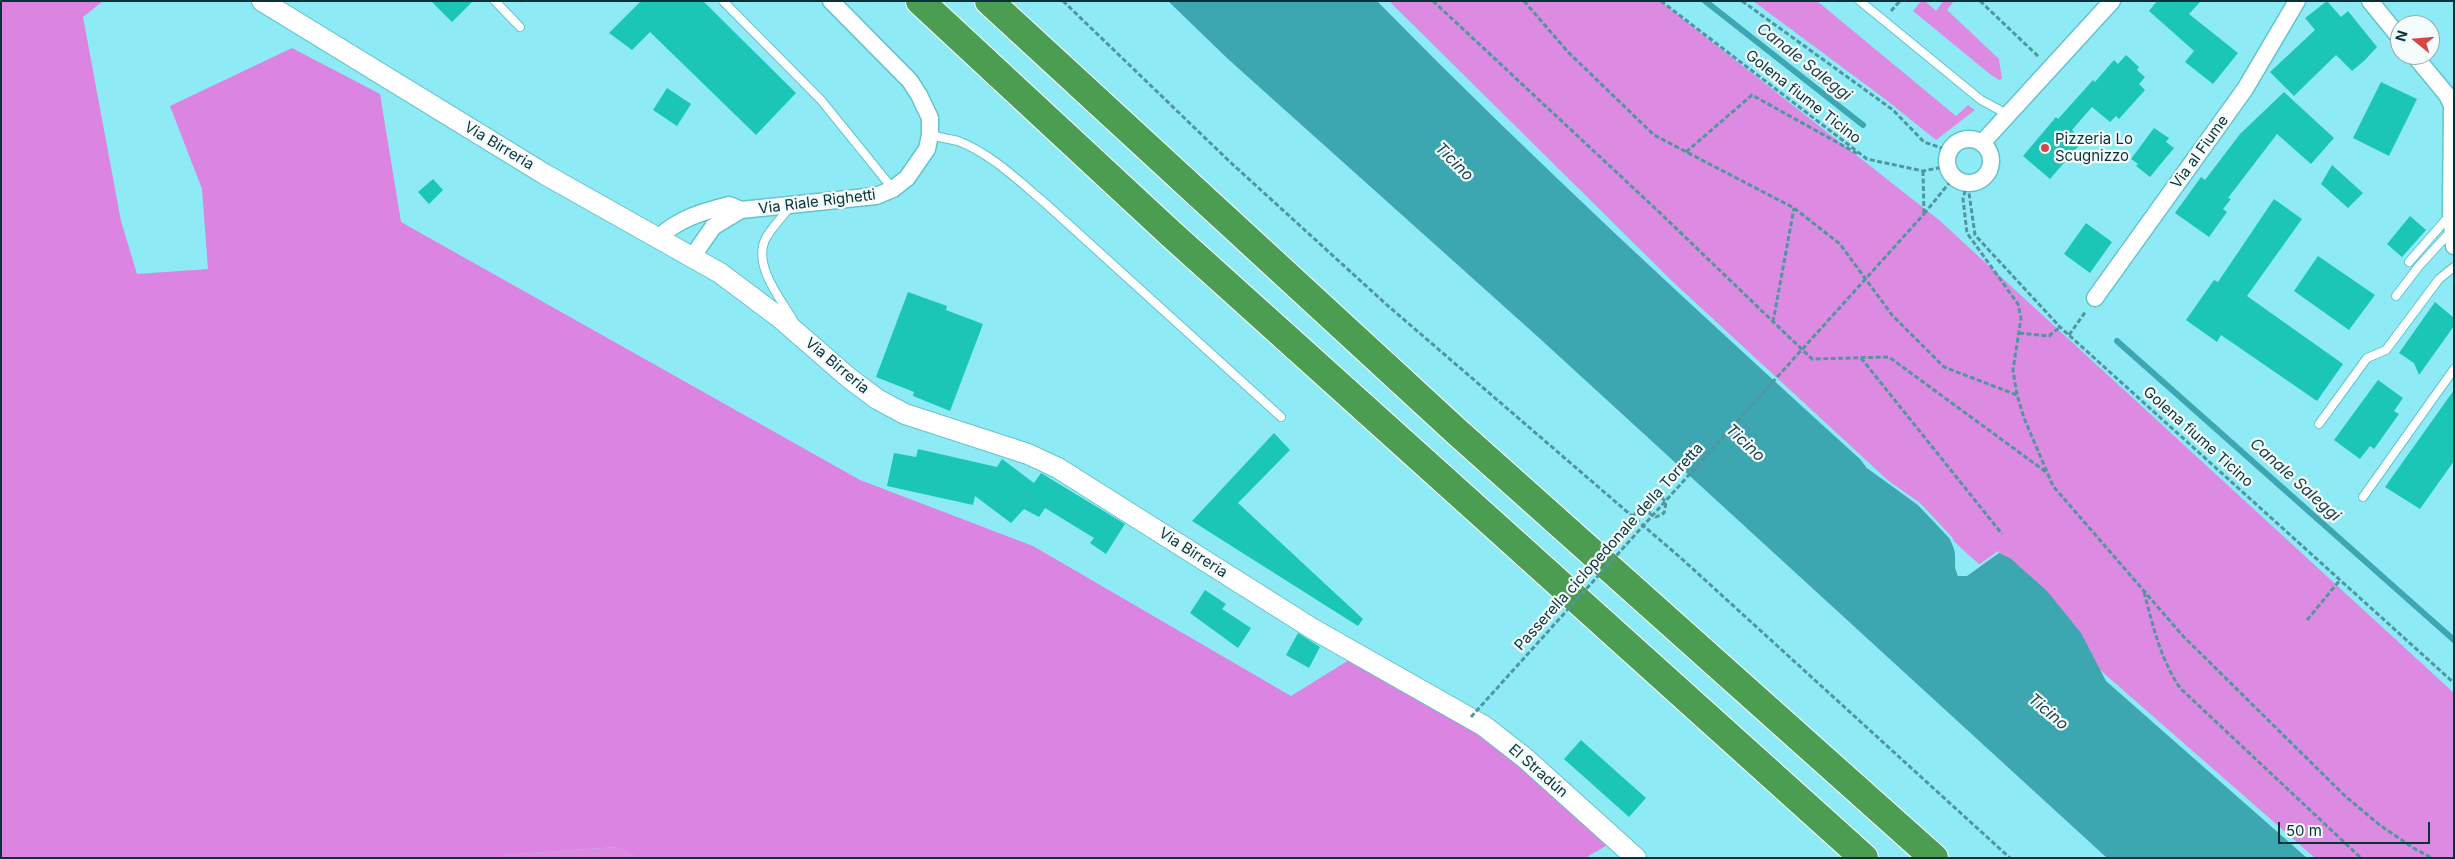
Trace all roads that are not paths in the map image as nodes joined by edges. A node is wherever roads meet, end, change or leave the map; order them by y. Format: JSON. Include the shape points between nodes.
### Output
{"nodes":[{"id":1,"x":262,"y":1,"type":"edge"},
{"id":2,"x":495,"y":1,"type":"edge"},
{"id":3,"x":723,"y":1,"type":"edge"},
{"id":4,"x":831,"y":1,"type":"edge"},
{"id":5,"x":920,"y":1,"type":"edge"},
{"id":6,"x":989,"y":1,"type":"edge"},
{"id":7,"x":1860,"y":1,"type":"edge"},
{"id":8,"x":2112,"y":1,"type":"edge"},
{"id":9,"x":2296,"y":1,"type":"edge"},
{"id":10,"x":2370,"y":1,"type":"edge"},
{"id":11,"x":2390,"y":26,"type":"edge"},
{"id":12,"x":520,"y":27,"type":"dead end"},
{"id":13,"x":2422,"y":65,"type":"edge"},
{"id":14,"x":2007,"y":114,"type":"junction"},
{"id":15,"x":930,"y":135,"type":"junction"},
{"id":16,"x":1982,"y":143,"type":"junction"},
{"id":17,"x":2452,"y":172,"type":"edge"},
{"id":18,"x":893,"y":189,"type":"junction"},
{"id":19,"x":790,"y":207,"type":"junction"},
{"id":20,"x":740,"y":210,"type":"junction"},
{"id":21,"x":2452,"y":230,"type":"edge"},
{"id":22,"x":659,"y":237,"type":"junction"},
{"id":23,"x":693,"y":256,"type":"junction"},
{"id":24,"x":2409,"y":262,"type":"dead end"},
{"id":25,"x":2454,"y":266,"type":"edge"},
{"id":26,"x":2396,"y":296,"type":"dead end"},
{"id":27,"x":2095,"y":298,"type":"road end"},
{"id":28,"x":802,"y":337,"type":"junction"},
{"id":29,"x":2454,"y":369,"type":"edge"},
{"id":30,"x":1281,"y":417,"type":"dead end"},
{"id":31,"x":2319,"y":424,"type":"dead end"},
{"id":32,"x":2363,"y":497,"type":"dead end"},
{"id":33,"x":1431,"y":695,"type":"joint"},
{"id":34,"x":1636,"y":858,"type":"edge"},
{"id":35,"x":1864,"y":858,"type":"edge"},
{"id":36,"x":1934,"y":858,"type":"edge"}],
"edges":[{"from":1,"to":22,"type":"street","name":"Via Birreria","via":[[546,175]]},
{"from":2,"to":12,"type":"lane"},
{"from":3,"to":18,"type":"lane","via":[[821,100]]},
{"from":4,"to":15,"type":"street","name":"Via Riale Righetti","via":[[910,81],[927,108]]},
{"from":5,"to":35,"type":"highway","via":[[1177,239]]},
{"from":6,"to":36,"type":"highway","via":[[1456,430]]},
{"from":7,"to":14,"type":"lane","via":[[1982,100]]},
{"from":8,"to":14,"type":"street"},
{"from":9,"to":27,"type":"street","name":"Via al Fiume","via":[[2245,89]]},
{"from":10,"to":11,"type":"street"},
{"from":13,"to":17,"type":"street","via":[[2452,105]]},
{"from":14,"to":16,"type":"street"},
{"from":15,"to":18,"type":"street","name":"Via Riale Righetti","via":[[927,149],[915,170]]},
{"from":15,"to":30,"type":"lane","via":[[970,147],[1045,202]]},
{"from":16,"to":16,"type":"street","via":[[1990,154],[1990,168],[1981,180],[1955,170],[1954,146],[1967,140]]},
{"from":17,"to":21,"type":"street"},
{"from":18,"to":19,"type":"street","name":"Via Riale Righetti","via":[[876,196]]},
{"from":19,"to":20,"type":"street","name":"Via Riale Righetti"},
{"from":19,"to":28,"type":"lane","via":[[766,238],[762,259],[768,277]]},
{"from":20,"to":22,"type":"street","name":"Via Riale Righetti","via":[[729,205],[690,215]]},
{"from":20,"to":23,"type":"street","name":"Via Riale Righetti","via":[[712,227]]},
{"from":21,"to":24,"type":"lane"},
{"from":21,"to":26,"type":"lane"},
{"from":22,"to":23,"type":"street","name":"Via Birreria"},
{"from":23,"to":28,"type":"street","name":"Via Birreria","via":[[746,292]]},
{"from":25,"to":31,"type":"lane","via":[[2439,279],[2386,350],[2367,358]]},
{"from":28,"to":33,"type":"street","name":"Via Birreria","via":[[849,378],[886,404],[905,414],[1028,454],[1058,468],[1313,628]]},
{"from":29,"to":32,"type":"lane"},
{"from":33,"to":34,"type":"street","name":"El Stradún","via":[[1471,717],[1525,758]]}]}
